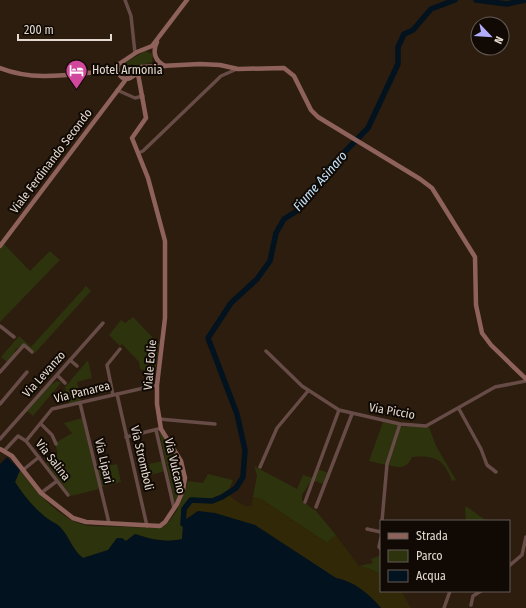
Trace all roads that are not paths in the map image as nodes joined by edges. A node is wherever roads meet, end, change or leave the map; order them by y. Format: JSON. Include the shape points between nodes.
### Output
{"nodes":[{"id":1,"x":125,"y":0,"type":"edge"},
{"id":2,"x":188,"y":0,"type":"edge"},
{"id":3,"x":159,"y":36,"type":"junction"},
{"id":4,"x":135,"y":45,"type":"junction"},
{"id":5,"x":144,"y":48,"type":"junction"},
{"id":6,"x":154,"y":52,"type":"junction"},
{"id":7,"x":135,"y":53,"type":"junction"},
{"id":8,"x":156,"y":58,"type":"junction"},
{"id":9,"x":118,"y":64,"type":"junction"},
{"id":10,"x":150,"y":67,"type":"junction"},
{"id":11,"x":166,"y":67,"type":"junction"},
{"id":12,"x":0,"y":68,"type":"edge"},
{"id":13,"x":139,"y":69,"type":"junction"},
{"id":14,"x":238,"y":69,"type":"junction"},
{"id":15,"x":108,"y":71,"type":"junction"},
{"id":16,"x":119,"y":74,"type":"junction"},
{"id":17,"x":129,"y":78,"type":"junction"},
{"id":18,"x":141,"y":86,"type":"junction"},
{"id":19,"x":117,"y":89,"type":"junction"},
{"id":20,"x":143,"y":96,"type":"junction"},
{"id":21,"x":138,"y":153,"type":"junction"},
{"id":22,"x":0,"y":246,"type":"edge"},
{"id":23,"x":104,"y":323,"type":"dead end"},
{"id":24,"x":0,"y":326,"type":"edge"},
{"id":25,"x":14,"y":337,"type":"dead end"},
{"id":26,"x":120,"y":349,"type":"dead end"},
{"id":27,"x":266,"y":351,"type":"dead end"},
{"id":28,"x":32,"y":352,"type":"dead end"},
{"id":29,"x":70,"y":360,"type":"junction"},
{"id":30,"x":77,"y":366,"type":"dead end"},
{"id":31,"x":0,"y":372,"type":"edge"},
{"id":32,"x":27,"y":372,"type":"dead end"},
{"id":33,"x":57,"y":375,"type":"junction"},
{"id":34,"x":526,"y":380,"type":"edge"},
{"id":35,"x":65,"y":382,"type":"dead end"},
{"id":36,"x":156,"y":385,"type":"junction"},
{"id":37,"x":308,"y":390,"type":"junction"},
{"id":38,"x":115,"y":394,"type":"junction"},
{"id":39,"x":80,"y":403,"type":"junction"},
{"id":40,"x":0,"y":404,"type":"edge"},
{"id":41,"x":458,"y":409,"type":"junction"},
{"id":42,"x":339,"y":410,"type":"junction"},
{"id":43,"x":352,"y":414,"type":"junction"},
{"id":44,"x":159,"y":419,"type":"junction"},
{"id":45,"x":40,"y":424,"type":"junction"},
{"id":46,"x":215,"y":424,"type":"dead end"},
{"id":47,"x":400,"y":424,"type":"junction"},
{"id":48,"x":159,"y":429,"type":"junction"},
{"id":49,"x":126,"y":437,"type":"junction"},
{"id":50,"x":0,"y":439,"type":"edge"},
{"id":51,"x":26,"y":441,"type":"junction"},
{"id":52,"x":56,"y":444,"type":"dead end"},
{"id":53,"x":2,"y":450,"type":"edge"},
{"id":54,"x":39,"y":457,"type":"junction"},
{"id":55,"x":260,"y":467,"type":"dead end"},
{"id":56,"x":23,"y":470,"type":"junction"},
{"id":57,"x":496,"y":472,"type":"dead end"},
{"id":58,"x":58,"y":481,"type":"junction"},
{"id":59,"x":41,"y":493,"type":"junction"},
{"id":60,"x":68,"y":495,"type":"dead end"},
{"id":61,"x":305,"y":502,"type":"dead end"},
{"id":62,"x":316,"y":507,"type":"dead end"},
{"id":63,"x":174,"y":508,"type":"junction"},
{"id":64,"x":382,"y":520,"type":"edge"},
{"id":65,"x":109,"y":523,"type":"junction"},
{"id":66,"x":147,"y":526,"type":"junction"},
{"id":67,"x":367,"y":529,"type":"dead end"},
{"id":68,"x":380,"y":532,"type":"edge"},
{"id":69,"x":526,"y":537,"type":"edge"},
{"id":70,"x":510,"y":565,"type":"edge"},
{"id":71,"x":450,"y":592,"type":"edge"},
{"id":72,"x":479,"y":592,"type":"edge"},
{"id":73,"x":471,"y":605,"type":"dead end"},
{"id":74,"x":444,"y":608,"type":"edge"}],
"edges":[{"from":1,"to":4,"type":"street","via":[[131,16]]},
{"from":2,"to":3,"type":"street"},
{"from":3,"to":5,"type":"street","via":[[152,46]]},
{"from":3,"to":6,"type":"street"},
{"from":4,"to":5,"type":"street"},
{"from":4,"to":7,"type":"street"},
{"from":5,"to":6,"type":"street"},
{"from":5,"to":7,"type":"street"},
{"from":6,"to":8,"type":"street"},
{"from":7,"to":9,"type":"street"},
{"from":8,"to":10,"type":"street"},
{"from":8,"to":11,"type":"street"},
{"from":9,"to":15,"type":"street"},
{"from":9,"to":16,"type":"street"},
{"from":10,"to":11,"type":"street"},
{"from":10,"to":13,"type":"street"},
{"from":11,"to":14,"type":"street","via":[[220,65]]},
{"from":12,"to":15,"type":"street","via":[[40,77]]},
{"from":13,"to":17,"type":"street","name":"Viale Ferdinando Secondo"},
{"from":13,"to":18,"type":"street","name":"Viale Eolie"},
{"from":14,"to":21,"type":"street","via":[[221,76]]},
{"from":14,"to":34,"type":"street","via":[[280,68],[289,71],[314,113],[432,188],[475,257],[475,298],[482,333]]},
{"from":15,"to":16,"type":"street"},
{"from":16,"to":17,"type":"street"},
{"from":16,"to":19,"type":"street"},
{"from":17,"to":18,"type":"street","via":[[138,81]]},
{"from":17,"to":19,"type":"street","name":"Viale Ferdinando Secondo"},
{"from":18,"to":20,"type":"street","name":"Viale Eolie"},
{"from":19,"to":20,"type":"street","via":[[135,98]]},
{"from":19,"to":22,"type":"street","name":"Viale Ferdinando Secondo"},
{"from":20,"to":21,"type":"street","name":"Viale Eolie","via":[[146,118],[132,138]]},
{"from":21,"to":36,"type":"street","name":"Viale Eolie","via":[[148,178],[166,242],[165,318]]},
{"from":23,"to":29,"type":"street","name":"Via Levanzo"},
{"from":24,"to":25,"type":"street"},
{"from":26,"to":38,"type":"street","name":"Via Stromboli","via":[[107,365]]},
{"from":27,"to":37,"type":"street","name":"Via Piccio"},
{"from":28,"to":31,"type":"street","via":[[24,345]]},
{"from":29,"to":30,"type":"street"},
{"from":29,"to":33,"type":"street","name":"Via Levanzo"},
{"from":32,"to":40,"type":"street"},
{"from":33,"to":35,"type":"street"},
{"from":33,"to":50,"type":"street","name":"Via Levanzo"},
{"from":34,"to":41,"type":"street","name":"Via Piccio","via":[[495,387]]},
{"from":36,"to":38,"type":"street","name":"Via Panarea"},
{"from":36,"to":44,"type":"street","name":"Viale Eolie"},
{"from":37,"to":42,"type":"street","name":"Via Piccio"},
{"from":37,"to":55,"type":"street","via":[[277,428]]},
{"from":38,"to":39,"type":"street","name":"Via Panarea"},
{"from":38,"to":49,"type":"street","name":"Via Stromboli"},
{"from":39,"to":45,"type":"street","name":"Via Panarea","via":[[52,409]]},
{"from":39,"to":65,"type":"street","name":"Via Lipari"},
{"from":41,"to":47,"type":"street","name":"Via Piccio","via":[[426,426]]},
{"from":41,"to":57,"type":"street","via":[[481,449],[487,465]]},
{"from":42,"to":43,"type":"street","name":"Via Piccio"},
{"from":42,"to":61,"type":"street"},
{"from":43,"to":47,"type":"street","name":"Via Piccio"},
{"from":43,"to":62,"type":"street"},
{"from":44,"to":46,"type":"street"},
{"from":44,"to":48,"type":"street","name":"Viale Eolie"},
{"from":45,"to":51,"type":"street","name":"Via Panarea"},
{"from":45,"to":52,"type":"street","via":[[52,434]]},
{"from":47,"to":64,"type":"street","via":[[387,464]]},
{"from":48,"to":49,"type":"street"},
{"from":48,"to":63,"type":"street","name":"Via Vulcano"},
{"from":48,"to":63,"type":"street","name":"Viale Eolie","via":[[181,461],[185,472],[185,485]]},
{"from":49,"to":66,"type":"street","name":"Via Stromboli"},
{"from":51,"to":53,"type":"street","name":"Via Salina","via":[[18,436]]},
{"from":51,"to":54,"type":"street","name":"Via Salina"},
{"from":53,"to":56,"type":"street","name":"Viale Eolie","via":[[12,456]]},
{"from":54,"to":56,"type":"street"},
{"from":54,"to":58,"type":"street","name":"Via Salina"},
{"from":56,"to":59,"type":"street","name":"Viale Eolie"},
{"from":58,"to":59,"type":"street"},
{"from":58,"to":60,"type":"street","name":"Via Salina"},
{"from":59,"to":65,"type":"street","name":"Viale Eolie","via":[[77,520]]},
{"from":63,"to":66,"type":"street","name":"Viale Eolie","via":[[163,524]]},
{"from":65,"to":66,"type":"street","name":"Viale Eolie"},
{"from":67,"to":68,"type":"street"},
{"from":69,"to":70,"type":"street","via":[[522,555]]},
{"from":71,"to":74,"type":"street"},
{"from":72,"to":73,"type":"street","via":[[473,596]]}]}
